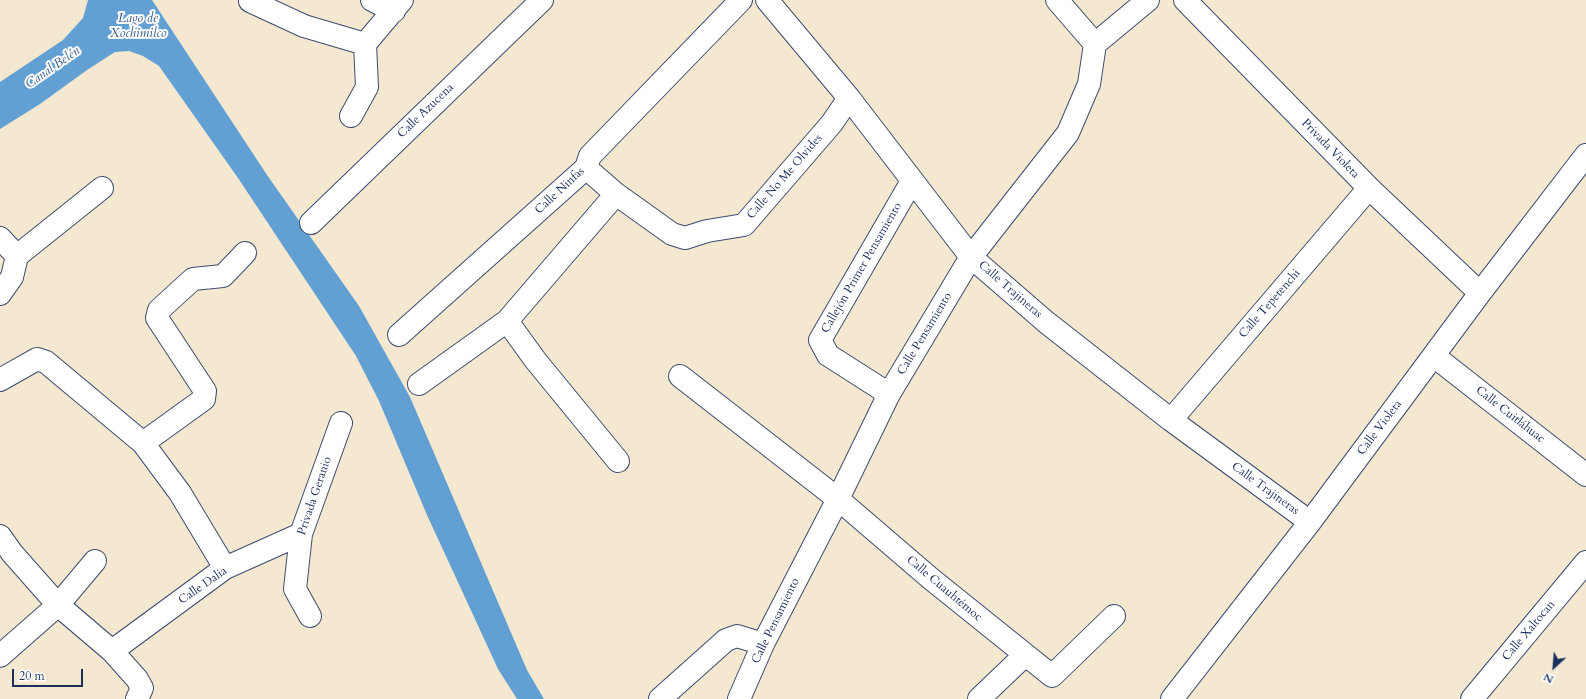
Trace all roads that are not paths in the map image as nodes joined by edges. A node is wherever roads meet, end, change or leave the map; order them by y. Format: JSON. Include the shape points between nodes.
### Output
{"nodes":[{"id":1,"x":372,"y":0,"type":"edge"},
{"id":2,"x":542,"y":0,"type":"edge"},
{"id":3,"x":741,"y":0,"type":"edge"},
{"id":4,"x":767,"y":0,"type":"edge"},
{"id":5,"x":1056,"y":0,"type":"edge"},
{"id":6,"x":1148,"y":0,"type":"edge"},
{"id":7,"x":1185,"y":0,"type":"edge"},
{"id":8,"x":250,"y":1,"type":"dead end"},
{"id":9,"x":398,"y":6,"type":"edge"},
{"id":10,"x":365,"y":44,"type":"junction"},
{"id":11,"x":1095,"y":44,"type":"junction"},
{"id":12,"x":849,"y":98,"type":"junction"},
{"id":13,"x":351,"y":116,"type":"dead end"},
{"id":14,"x":1586,"y":155,"type":"edge"},
{"id":15,"x":586,"y":168,"type":"junction"},
{"id":16,"x":912,"y":181,"type":"junction"},
{"id":17,"x":102,"y":188,"type":"dead end"},
{"id":18,"x":1369,"y":188,"type":"junction"},
{"id":19,"x":616,"y":194,"type":"junction"},
{"id":20,"x":311,"y":223,"type":"dead end"},
{"id":21,"x":0,"y":238,"type":"edge"},
{"id":22,"x":245,"y":253,"type":"dead end"},
{"id":23,"x":17,"y":256,"type":"junction"},
{"id":24,"x":972,"y":257,"type":"junction"},
{"id":25,"x":1480,"y":293,"type":"junction"},
{"id":26,"x":0,"y":294,"type":"edge"},
{"id":27,"x":507,"y":321,"type":"junction"},
{"id":28,"x":399,"y":335,"type":"dead end"},
{"id":29,"x":1434,"y":356,"type":"junction"},
{"id":30,"x":680,"y":376,"type":"dead end"},
{"id":31,"x":0,"y":380,"type":"edge"},
{"id":32,"x":419,"y":384,"type":"dead end"},
{"id":33,"x":889,"y":394,"type":"junction"},
{"id":34,"x":1172,"y":420,"type":"junction"},
{"id":35,"x":341,"y":423,"type":"dead end"},
{"id":36,"x":143,"y":443,"type":"junction"},
{"id":37,"x":618,"y":461,"type":"dead end"},
{"id":38,"x":1586,"y":475,"type":"edge"},
{"id":39,"x":838,"y":499,"type":"junction"},
{"id":40,"x":1310,"y":522,"type":"junction"},
{"id":41,"x":301,"y":534,"type":"junction"},
{"id":42,"x":4,"y":551,"type":"edge"},
{"id":43,"x":95,"y":562,"type":"dead end"},
{"id":44,"x":1586,"y":562,"type":"edge"},
{"id":45,"x":225,"y":568,"type":"junction"},
{"id":46,"x":58,"y":605,"type":"junction"},
{"id":47,"x":310,"y":616,"type":"dead end"},
{"id":48,"x":1114,"y":616,"type":"dead end"},
{"id":49,"x":763,"y":644,"type":"junction"},
{"id":50,"x":112,"y":651,"type":"junction"},
{"id":51,"x":0,"y":656,"type":"edge"},
{"id":52,"x":1025,"y":656,"type":"junction"},
{"id":53,"x":137,"y":699,"type":"edge"},
{"id":54,"x":660,"y":699,"type":"edge"},
{"id":55,"x":739,"y":699,"type":"edge"},
{"id":56,"x":979,"y":699,"type":"edge"},
{"id":57,"x":1172,"y":699,"type":"edge"},
{"id":58,"x":1472,"y":699,"type":"edge"}],
"edges":[{"from":1,"to":9,"type":"street"},
{"from":2,"to":20,"type":"street","name":"Calle Azucena"},
{"from":3,"to":15,"type":"street","name":"Calle Ninfas","via":[[590,156]]},
{"from":4,"to":12,"type":"street","name":"Calle Trajineras"},
{"from":5,"to":11,"type":"street"},
{"from":6,"to":11,"type":"street"},
{"from":7,"to":18,"type":"street","name":"Privada Violeta"},
{"from":8,"to":10,"type":"street","via":[[304,26]]},
{"from":9,"to":10,"type":"street"},
{"from":10,"to":13,"type":"street","via":[[367,87]]},
{"from":11,"to":24,"type":"street","name":"Calle Pensamiento","via":[[1089,84],[1068,133]]},
{"from":12,"to":16,"type":"street","name":"Calle Trajineras"},
{"from":12,"to":19,"type":"street","name":"Calle No Me Olvides","via":[[832,123],[744,225],[707,231],[685,238],[672,234]]},
{"from":14,"to":25,"type":"street","name":"Calle Violeta"},
{"from":15,"to":19,"type":"street","name":"Calle No Me Olvides"},
{"from":15,"to":28,"type":"street","name":"Calle Ninfas"},
{"from":16,"to":24,"type":"street","name":"Calle Trajineras"},
{"from":16,"to":33,"type":"street","name":"Callejón Primer Pensamiento","via":[[820,340],[828,355]]},
{"from":17,"to":23,"type":"street"},
{"from":18,"to":25,"type":"street","name":"Privada Violeta"},
{"from":18,"to":34,"type":"street","name":"Calle Tepetenchi"},
{"from":19,"to":27,"type":"street"},
{"from":21,"to":23,"type":"street"},
{"from":22,"to":36,"type":"street","via":[[223,276],[193,279],[159,310],[156,318],[205,391],[204,399]]},
{"from":23,"to":26,"type":"street","via":[[12,277]]},
{"from":24,"to":33,"type":"street","name":"Calle Pensamiento"},
{"from":24,"to":34,"type":"street","name":"Calle Trajineras","via":[[1046,322]]},
{"from":25,"to":29,"type":"street","name":"Calle Violeta"},
{"from":27,"to":32,"type":"street"},
{"from":27,"to":37,"type":"street","via":[[536,361]]},
{"from":29,"to":38,"type":"street","name":"Calle Cuitláhuac"},
{"from":29,"to":40,"type":"street","name":"Calle Violeta"},
{"from":30,"to":39,"type":"street","name":"Calle Cuauhtémoc"},
{"from":31,"to":36,"type":"street","via":[[37,359],[46,362]]},
{"from":33,"to":39,"type":"street","name":"Calle Pensamiento"},
{"from":34,"to":40,"type":"street","name":"Calle Trajineras"},
{"from":35,"to":41,"type":"street","name":"Privada Geranio"},
{"from":36,"to":45,"type":"street","via":[[180,493]]},
{"from":39,"to":49,"type":"street","name":"Calle Pensamiento"},
{"from":39,"to":52,"type":"street","name":"Calle Cuauhtémoc"},
{"from":40,"to":57,"type":"street","name":"Calle Violeta"},
{"from":41,"to":45,"type":"street","name":"Calle Dalia"},
{"from":41,"to":47,"type":"street","name":"Privada Geranio","via":[[295,589]]},
{"from":42,"to":46,"type":"street"},
{"from":43,"to":46,"type":"street"},
{"from":44,"to":58,"type":"street","name":"Calle Xaltocan"},
{"from":45,"to":50,"type":"street","name":"Calle Dalia"},
{"from":46,"to":50,"type":"street"},
{"from":46,"to":51,"type":"street"},
{"from":48,"to":52,"type":"street","name":"Calle Cuauhtémoc","via":[[1052,676]]},
{"from":49,"to":54,"type":"street","via":[[736,636],[726,640]]},
{"from":49,"to":55,"type":"street","name":"Calle Pensamiento"},
{"from":50,"to":53,"type":"street","via":[[142,688]]},
{"from":52,"to":56,"type":"street"}]}
